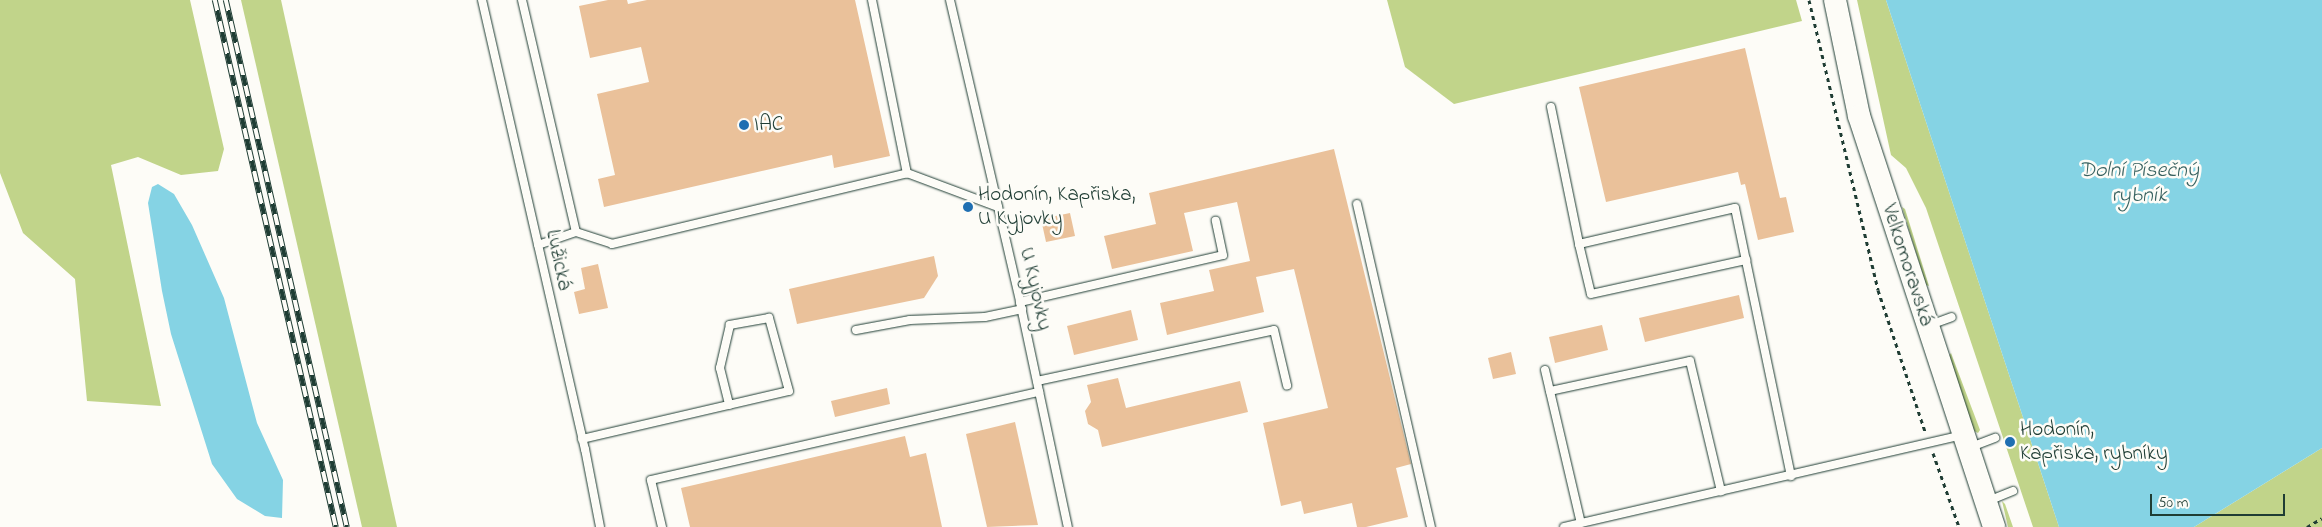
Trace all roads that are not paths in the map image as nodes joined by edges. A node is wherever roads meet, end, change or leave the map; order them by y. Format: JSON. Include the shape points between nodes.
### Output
{"nodes":[{"id":1,"x":482,"y":0,"type":"edge"},
{"id":2,"x":522,"y":0,"type":"edge"},
{"id":3,"x":872,"y":0,"type":"edge"},
{"id":4,"x":950,"y":0,"type":"edge"},
{"id":5,"x":1835,"y":0,"type":"edge"},
{"id":6,"x":1551,"y":107,"type":"dead end"},
{"id":7,"x":907,"y":173,"type":"junction"},
{"id":8,"x":1357,"y":204,"type":"dead end"},
{"id":9,"x":998,"y":207,"type":"junction"},
{"id":10,"x":1216,"y":221,"type":"dead end"},
{"id":11,"x":576,"y":232,"type":"junction"},
{"id":12,"x":1579,"y":244,"type":"junction"},
{"id":13,"x":538,"y":245,"type":"junction"},
{"id":14,"x":1746,"y":260,"type":"junction"},
{"id":15,"x":1021,"y":306,"type":"junction"},
{"id":16,"x":1952,"y":317,"type":"dead end"},
{"id":17,"x":1927,"y":326,"type":"junction"},
{"id":18,"x":856,"y":330,"type":"dead end"},
{"id":19,"x":1545,"y":370,"type":"dead end"},
{"id":20,"x":1037,"y":381,"type":"junction"},
{"id":21,"x":1287,"y":385,"type":"dead end"},
{"id":22,"x":1040,"y":392,"type":"junction"},
{"id":23,"x":1550,"y":392,"type":"junction"},
{"id":24,"x":729,"y":405,"type":"junction"},
{"id":25,"x":1995,"y":438,"type":"dead end"},
{"id":26,"x":582,"y":439,"type":"junction"},
{"id":27,"x":1966,"y":441,"type":"junction"},
{"id":28,"x":1791,"y":476,"type":"junction"},
{"id":29,"x":2013,"y":491,"type":"dead end"},
{"id":30,"x":1721,"y":492,"type":"junction"},
{"id":31,"x":1986,"y":502,"type":"junction"},
{"id":32,"x":1581,"y":523,"type":"junction"},
{"id":33,"x":600,"y":527,"type":"edge"},
{"id":34,"x":662,"y":527,"type":"edge"},
{"id":35,"x":1068,"y":527,"type":"edge"},
{"id":36,"x":1431,"y":527,"type":"edge"},
{"id":37,"x":1564,"y":527,"type":"edge"},
{"id":38,"x":1994,"y":527,"type":"edge"}],
"edges":[{"from":1,"to":13,"type":"lane","name":"Lužická"},
{"from":2,"to":11,"type":"lane"},
{"from":3,"to":7,"type":"lane"},
{"from":4,"to":9,"type":"lane","name":"U Kyjovky"},
{"from":5,"to":17,"type":"street","name":"Velkomoravská","via":[[1859,116]]},
{"from":6,"to":12,"type":"lane"},
{"from":7,"to":9,"type":"lane"},
{"from":7,"to":11,"type":"lane","via":[[612,244]]},
{"from":8,"to":36,"type":"lane"},
{"from":9,"to":15,"type":"lane","name":"U Kyjovky"},
{"from":10,"to":15,"type":"lane","via":[[1223,255]]},
{"from":11,"to":13,"type":"lane"},
{"from":12,"to":14,"type":"lane","via":[[1591,294]]},
{"from":12,"to":14,"type":"lane","via":[[1735,208]]},
{"from":13,"to":26,"type":"lane","name":"Lužická"},
{"from":14,"to":28,"type":"lane"},
{"from":15,"to":18,"type":"lane","via":[[985,317],[910,320]]},
{"from":15,"to":20,"type":"lane","name":"U Kyjovky"},
{"from":16,"to":17,"type":"lane"},
{"from":17,"to":27,"type":"street","name":"Velkomoravská"},
{"from":19,"to":23,"type":"lane"},
{"from":20,"to":21,"type":"lane","via":[[1274,330]]},
{"from":20,"to":22,"type":"lane","name":"U Kyjovky"},
{"from":22,"to":34,"type":"lane","via":[[651,480]]},
{"from":22,"to":35,"type":"lane","name":"U Kyjovky"},
{"from":23,"to":30,"type":"lane","via":[[1690,361]]},
{"from":23,"to":32,"type":"lane"},
{"from":24,"to":24,"type":"lane","via":[[789,391],[769,318],[730,325],[720,368]]},
{"from":24,"to":26,"type":"lane"},
{"from":25,"to":27,"type":"lane"},
{"from":26,"to":33,"type":"lane","name":"Lužická"},
{"from":27,"to":28,"type":"lane","via":[[1929,442]]},
{"from":27,"to":31,"type":"street","name":"Velkomoravská"},
{"from":28,"to":30,"type":"lane"},
{"from":29,"to":31,"type":"lane"},
{"from":30,"to":32,"type":"lane"},
{"from":31,"to":38,"type":"street","name":"Velkomoravská"},
{"from":32,"to":37,"type":"lane"}]}
